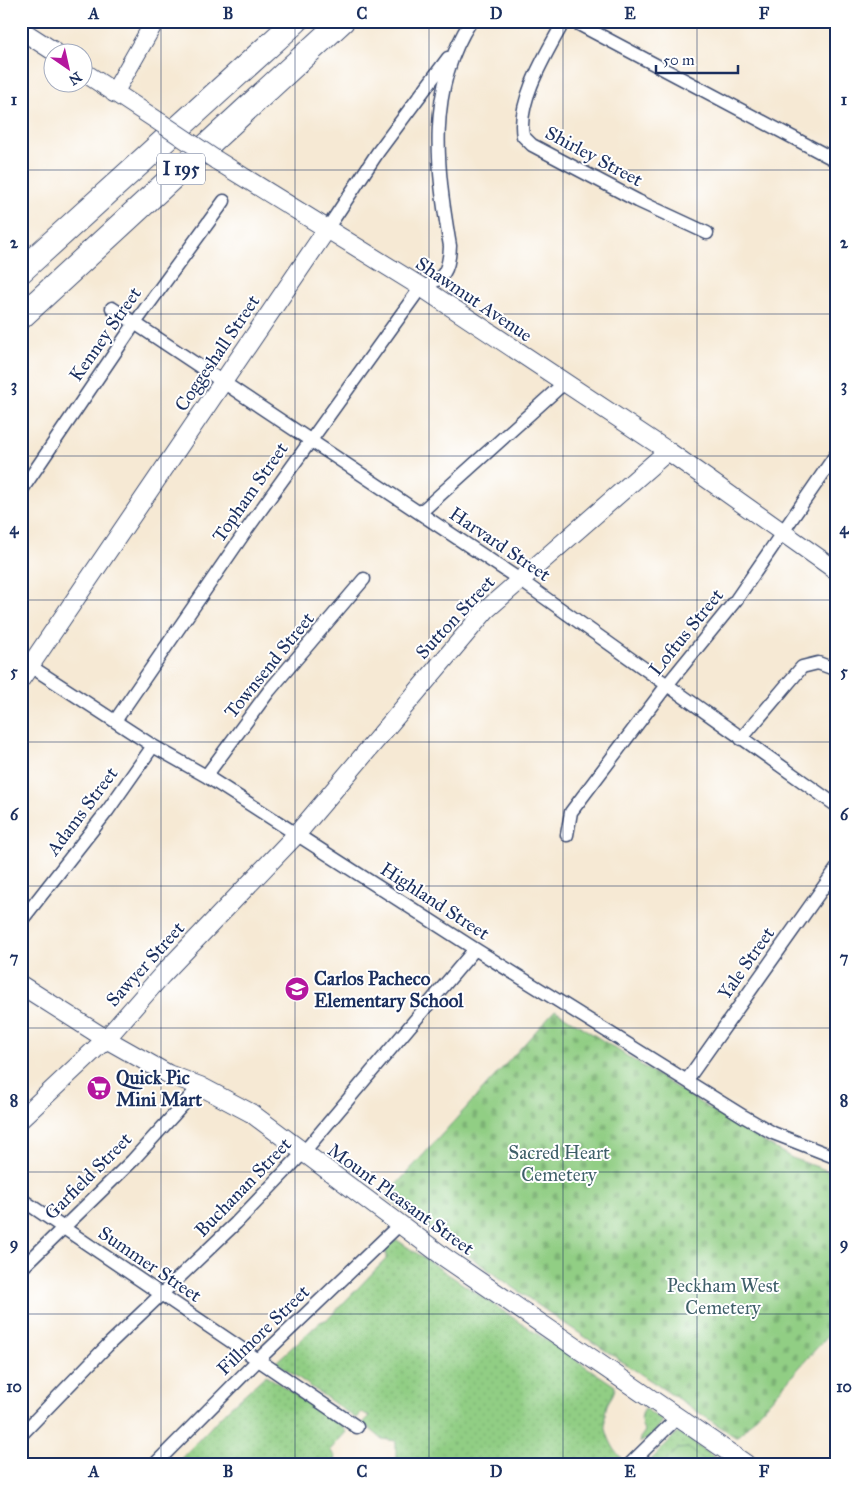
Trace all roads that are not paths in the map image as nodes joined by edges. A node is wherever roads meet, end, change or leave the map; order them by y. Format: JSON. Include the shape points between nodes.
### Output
{"nodes":[{"id":1,"x":29,"y":21,"type":"edge"},
{"id":2,"x":155,"y":21,"type":"edge"},
{"id":3,"x":296,"y":21,"type":"edge"},
{"id":4,"x":342,"y":21,"type":"edge"},
{"id":5,"x":471,"y":21,"type":"edge"},
{"id":6,"x":564,"y":21,"type":"edge"},
{"id":7,"x":573,"y":21,"type":"edge"},
{"id":8,"x":21,"y":30,"type":"edge"},
{"id":9,"x":42,"y":44,"type":"edge"},
{"id":10,"x":452,"y":53,"type":"junction"},
{"id":11,"x":92,"y":78,"type":"edge"},
{"id":12,"x":114,"y":93,"type":"junction"},
{"id":13,"x":837,"y":161,"type":"edge"},
{"id":14,"x":224,"y":201,"type":"dead end"},
{"id":15,"x":327,"y":229,"type":"junction"},
{"id":16,"x":707,"y":233,"type":"dead end"},
{"id":17,"x":21,"y":270,"type":"edge"},
{"id":18,"x":421,"y":288,"type":"junction"},
{"id":19,"x":112,"y":308,"type":"dead end"},
{"id":20,"x":21,"y":317,"type":"edge"},
{"id":21,"x":135,"y":323,"type":"junction"},
{"id":22,"x":225,"y":382,"type":"junction"},
{"id":23,"x":563,"y":384,"type":"junction"},
{"id":24,"x":310,"y":440,"type":"junction"},
{"id":25,"x":668,"y":451,"type":"junction"},
{"id":26,"x":837,"y":453,"type":"edge"},
{"id":27,"x":21,"y":491,"type":"edge"},
{"id":28,"x":421,"y":512,"type":"junction"},
{"id":29,"x":784,"y":533,"type":"junction"},
{"id":30,"x":837,"y":571,"type":"edge"},
{"id":31,"x":364,"y":578,"type":"dead end"},
{"id":32,"x":520,"y":580,"type":"junction"},
{"id":33,"x":24,"y":669,"type":"edge"},
{"id":34,"x":837,"y":670,"type":"edge"},
{"id":35,"x":667,"y":685,"type":"junction"},
{"id":36,"x":115,"y":721,"type":"junction"},
{"id":37,"x":741,"y":739,"type":"junction"},
{"id":38,"x":153,"y":746,"type":"junction"},
{"id":39,"x":206,"y":776,"type":"junction"},
{"id":40,"x":837,"y":806,"type":"edge"},
{"id":41,"x":296,"y":835,"type":"junction"},
{"id":42,"x":568,"y":836,"type":"dead end"},
{"id":43,"x":837,"y":868,"type":"edge"},
{"id":44,"x":21,"y":922,"type":"edge"},
{"id":45,"x":475,"y":950,"type":"junction"},
{"id":46,"x":21,"y":984,"type":"edge"},
{"id":47,"x":106,"y":1039,"type":"junction"},
{"id":48,"x":687,"y":1080,"type":"junction"},
{"id":49,"x":200,"y":1086,"type":"junction"},
{"id":50,"x":21,"y":1119,"type":"edge"},
{"id":51,"x":302,"y":1153,"type":"junction"},
{"id":52,"x":837,"y":1158,"type":"edge"},
{"id":53,"x":21,"y":1198,"type":"edge"},
{"id":54,"x":399,"y":1225,"type":"junction"},
{"id":55,"x":64,"y":1227,"type":"junction"},
{"id":56,"x":21,"y":1269,"type":"edge"},
{"id":57,"x":162,"y":1295,"type":"junction"},
{"id":58,"x":259,"y":1359,"type":"junction"},
{"id":59,"x":679,"y":1416,"type":"junction"},
{"id":60,"x":357,"y":1427,"type":"dead end"},
{"id":61,"x":21,"y":1435,"type":"edge"},
{"id":62,"x":155,"y":1464,"type":"edge"},
{"id":63,"x":630,"y":1464,"type":"edge"},
{"id":64,"x":746,"y":1464,"type":"edge"}],
"edges":[{"from":1,"to":8,"type":"street"},
{"from":2,"to":12,"type":"main road"},
{"from":3,"to":17,"type":"highway","number":"I 195"},
{"from":4,"to":20,"type":"highway","number":"I 195"},
{"from":5,"to":10,"type":"street"},
{"from":6,"to":16,"type":"street","name":"Shirley Street","via":[[529,93],[522,118],[523,136],[532,145]]},
{"from":7,"to":13,"type":"street"},
{"from":8,"to":9,"type":"main road"},
{"from":10,"to":15,"type":"street","name":"Coggeshall Street","via":[[378,152]]},
{"from":10,"to":18,"type":"street","via":[[443,91],[438,149],[450,257],[437,282]]},
{"from":11,"to":12,"type":"main road","name":"Shawmut Avenue"},
{"from":12,"to":15,"type":"main road","name":"Shawmut Avenue","bridge":true},
{"from":14,"to":21,"type":"street","name":"Kenney Street"},
{"from":15,"to":18,"type":"main road","name":"Shawmut Avenue"},
{"from":15,"to":22,"type":"main road","name":"Coggeshall Street"},
{"from":18,"to":23,"type":"main road","name":"Shawmut Avenue"},
{"from":18,"to":24,"type":"street","name":"Topham Street"},
{"from":19,"to":21,"type":"street","name":"Harvard Street"},
{"from":21,"to":22,"type":"street","name":"Harvard Street"},
{"from":21,"to":27,"type":"street","name":"Kenney Street"},
{"from":22,"to":24,"type":"street","name":"Harvard Street"},
{"from":22,"to":33,"type":"main road","name":"Coggeshall Street"},
{"from":23,"to":25,"type":"main road","name":"Shawmut Avenue"},
{"from":23,"to":28,"type":"street"},
{"from":24,"to":28,"type":"street","name":"Harvard Street"},
{"from":24,"to":36,"type":"street","name":"Topham Street"},
{"from":25,"to":29,"type":"main road","name":"Shawmut Avenue"},
{"from":25,"to":32,"type":"main road","name":"Sutton Street"},
{"from":26,"to":29,"type":"street","name":"Loftus Street"},
{"from":28,"to":32,"type":"street","name":"Harvard Street"},
{"from":29,"to":30,"type":"main road","name":"Shawmut Avenue"},
{"from":29,"to":35,"type":"street","name":"Loftus Street","via":[[736,600]]},
{"from":31,"to":39,"type":"street","name":"Townsend Street","via":[[269,691]]},
{"from":32,"to":35,"type":"street","name":"Harvard Street"},
{"from":32,"to":41,"type":"main road","name":"Sutton Street","via":[[486,610]]},
{"from":33,"to":36,"type":"street","name":"Highland Street"},
{"from":34,"to":37,"type":"street","via":[[818,663],[802,667]]},
{"from":35,"to":37,"type":"street","name":"Harvard Street"},
{"from":35,"to":42,"type":"street","name":"Loftus Street","via":[[571,812]]},
{"from":36,"to":38,"type":"street","name":"Highland Street"},
{"from":37,"to":40,"type":"street","name":"Harvard Street"},
{"from":38,"to":39,"type":"street","name":"Highland Street"},
{"from":38,"to":44,"type":"street","name":"Adams Street"},
{"from":39,"to":41,"type":"street","name":"Highland Street"},
{"from":41,"to":45,"type":"street","name":"Highland Street"},
{"from":41,"to":47,"type":"main road","name":"Sawyer Street","via":[[162,975]]},
{"from":43,"to":48,"type":"street","name":"Yale Street"},
{"from":45,"to":48,"type":"street","name":"Highland Street"},
{"from":45,"to":51,"type":"street","name":"Buchanan Street"},
{"from":46,"to":47,"type":"main road","name":"Mount Pleasant Street"},
{"from":47,"to":49,"type":"main road","name":"Mount Pleasant Street","via":[[168,1074]]},
{"from":47,"to":50,"type":"main road","name":"Sawyer Street"},
{"from":48,"to":52,"type":"street","name":"Highland Street","via":[[773,1132]]},
{"from":49,"to":51,"type":"main road","name":"Mount Pleasant Street","via":[[251,1113]]},
{"from":49,"to":55,"type":"street","name":"Garfield Street","via":[[132,1161]]},
{"from":51,"to":54,"type":"main road","name":"Mount Pleasant Street"},
{"from":51,"to":57,"type":"street","name":"Buchanan Street","via":[[236,1224]]},
{"from":53,"to":55,"type":"street","name":"Summer Street"},
{"from":54,"to":58,"type":"street","name":"Fillmore Street"},
{"from":54,"to":59,"type":"main road","name":"Mount Pleasant Street"},
{"from":55,"to":56,"type":"street","name":"Garfield Street"},
{"from":55,"to":57,"type":"street","name":"Summer Street"},
{"from":57,"to":58,"type":"street","name":"Summer Street"},
{"from":57,"to":61,"type":"street","name":"Buchanan Street","via":[[107,1346]]},
{"from":58,"to":60,"type":"street","name":"Summer Street"},
{"from":58,"to":62,"type":"street","name":"Fillmore Street"},
{"from":59,"to":63,"type":"street"},
{"from":59,"to":64,"type":"main road","name":"Mount Pleasant Street"}]}
